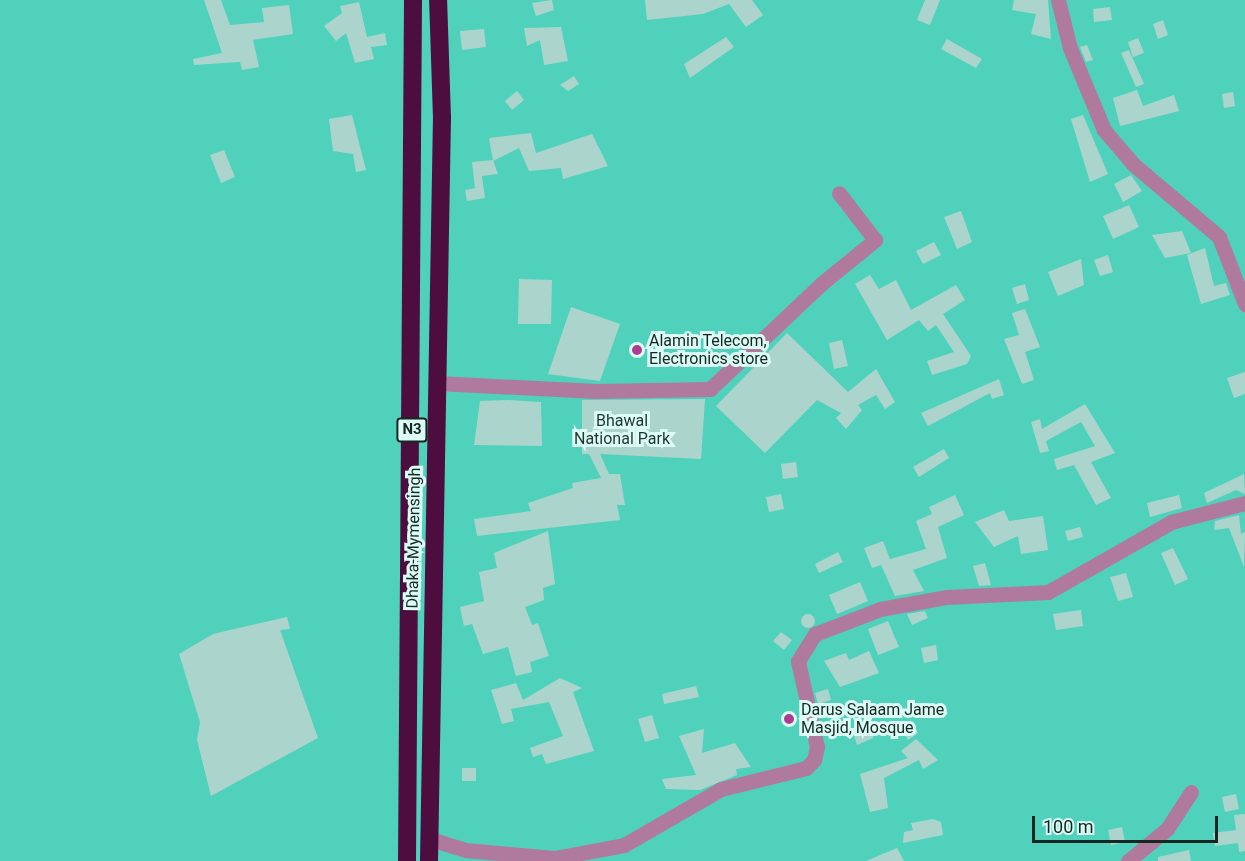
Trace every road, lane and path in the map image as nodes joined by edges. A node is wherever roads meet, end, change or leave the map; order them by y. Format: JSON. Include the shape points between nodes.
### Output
{"nodes":[{"id":1,"x":413,"y":0,"type":"edge"},
{"id":2,"x":438,"y":0,"type":"edge"},
{"id":3,"x":1058,"y":0,"type":"edge"},
{"id":4,"x":839,"y":193,"type":"dead end"},
{"id":5,"x":1245,"y":304,"type":"edge"},
{"id":6,"x":437,"y":383,"type":"junction"},
{"id":7,"x":1245,"y":502,"type":"edge"},
{"id":8,"x":1191,"y":792,"type":"dead end"},
{"id":9,"x":430,"y":839,"type":"junction"},
{"id":10,"x":407,"y":861,"type":"edge"},
{"id":11,"x":429,"y":861,"type":"edge"},
{"id":12,"x":1128,"y":861,"type":"edge"}],
"edges":[{"from":1,"to":10,"type":"highway","name":"Dhaka-Mymensingh","number":"N3"},
{"from":2,"to":6,"type":"highway","name":"Dhaka-Mymensingh","number":"N3","via":[[442,118]]},
{"from":3,"to":5,"type":"street","via":[[1070,48],[1104,130],[1133,164],[1219,237]]},
{"from":4,"to":6,"type":"street","via":[[875,240],[821,284],[710,389],[596,391]]},
{"from":6,"to":9,"type":"highway","name":"Dhaka-Mymensingh","number":"N3"},
{"from":7,"to":9,"type":"street","via":[[1172,522],[1048,592],[947,597],[880,609],[815,634],[798,661],[817,747],[814,760],[806,768],[721,789],[624,845],[554,858],[465,850]]},
{"from":8,"to":12,"type":"street","via":[[1167,830]]},
{"from":9,"to":11,"type":"highway","name":"Dhaka-Mymensingh","number":"N3"}]}
